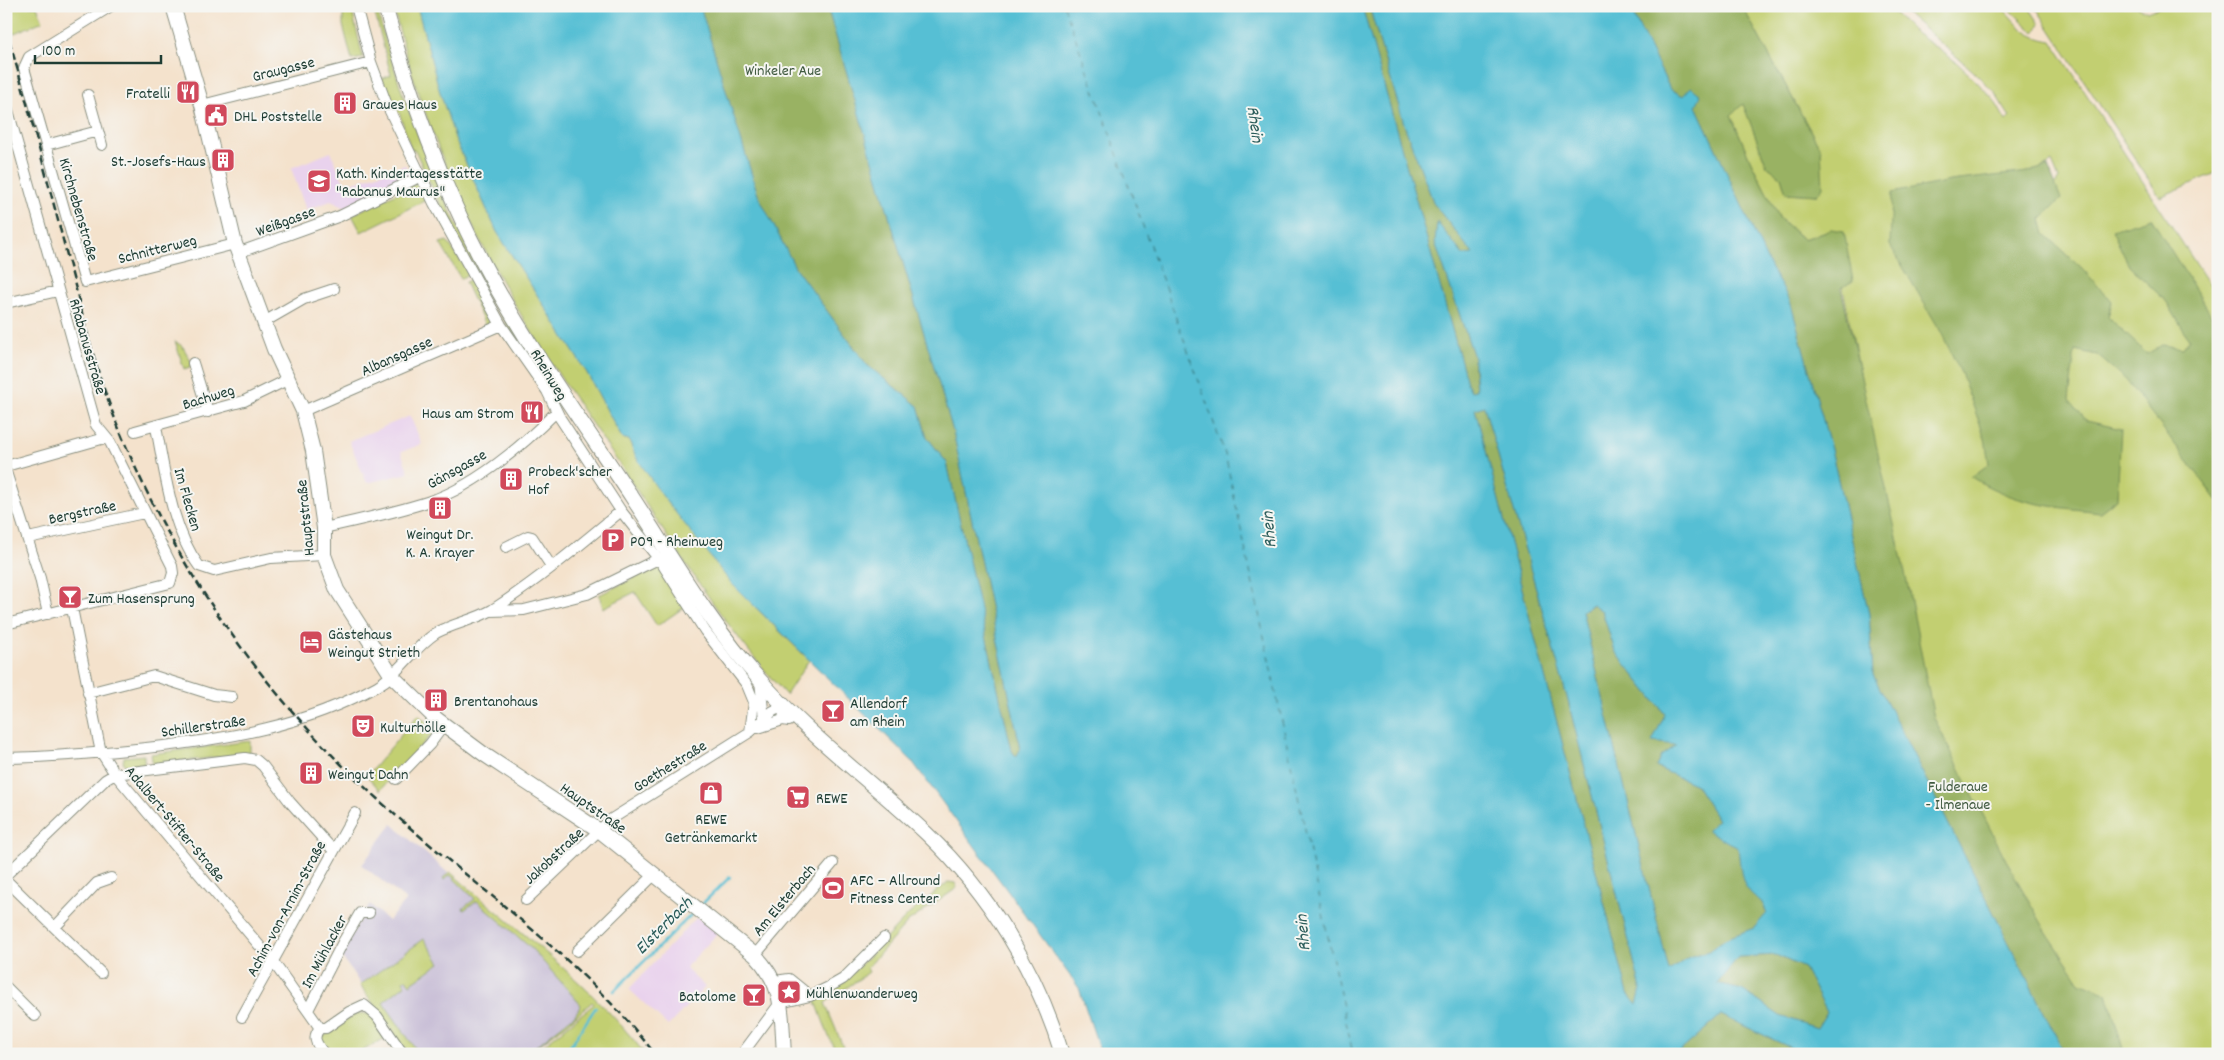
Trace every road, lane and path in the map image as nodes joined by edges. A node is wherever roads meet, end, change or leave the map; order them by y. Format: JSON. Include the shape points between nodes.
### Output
{"nodes":[{"id":1,"x":111,"y":6,"type":"edge"},
{"id":2,"x":173,"y":6,"type":"edge"},
{"id":3,"x":356,"y":6,"type":"edge"},
{"id":4,"x":385,"y":6,"type":"edge"},
{"id":5,"x":371,"y":62,"type":"junction"},
{"id":6,"x":88,"y":95,"type":"dead end"},
{"id":7,"x":6,"y":102,"type":"edge"},
{"id":8,"x":202,"y":105,"type":"junction"},
{"id":9,"x":98,"y":131,"type":"junction"},
{"id":10,"x":46,"y":145,"type":"junction"},
{"id":11,"x":102,"y":145,"type":"dead end"},
{"id":12,"x":421,"y":176,"type":"junction"},
{"id":13,"x":237,"y":248,"type":"junction"},
{"id":14,"x":85,"y":282,"type":"joint"},
{"id":15,"x":334,"y":289,"type":"dead end"},
{"id":16,"x":58,"y":291,"type":"junction"},
{"id":17,"x":6,"y":303,"type":"edge"},
{"id":18,"x":264,"y":322,"type":"junction"},
{"id":19,"x":501,"y":325,"type":"junction"},
{"id":20,"x":193,"y":363,"type":"dead end"},
{"id":21,"x":287,"y":380,"type":"junction"},
{"id":22,"x":303,"y":411,"type":"junction"},
{"id":23,"x":208,"y":412,"type":"junction"},
{"id":24,"x":556,"y":412,"type":"junction"},
{"id":25,"x":156,"y":426,"type":"junction"},
{"id":26,"x":134,"y":432,"type":"dead end"},
{"id":27,"x":105,"y":438,"type":"junction"},
{"id":28,"x":6,"y":466,"type":"edge"},
{"id":29,"x":6,"y":472,"type":"edge"},
{"id":30,"x":621,"y":511,"type":"junction"},
{"id":31,"x":144,"y":513,"type":"junction"},
{"id":32,"x":324,"y":528,"type":"junction"},
{"id":33,"x":28,"y":538,"type":"junction"},
{"id":34,"x":506,"y":547,"type":"dead end"},
{"id":35,"x":324,"y":555,"type":"junction"},
{"id":36,"x":658,"y":558,"type":"junction"},
{"id":37,"x":551,"y":566,"type":"junction"},
{"id":38,"x":72,"y":608,"type":"junction"},
{"id":39,"x":490,"y":611,"type":"junction"},
{"id":40,"x":48,"y":614,"type":"junction"},
{"id":41,"x":6,"y":624,"type":"edge"},
{"id":42,"x":392,"y":676,"type":"junction"},
{"id":43,"x":760,"y":680,"type":"junction"},
{"id":44,"x":88,"y":693,"type":"junction"},
{"id":45,"x":232,"y":697,"type":"dead end"},
{"id":46,"x":784,"y":713,"type":"junction"},
{"id":47,"x":764,"y":719,"type":"junction"},
{"id":48,"x":444,"y":725,"type":"junction"},
{"id":49,"x":753,"y":730,"type":"junction"},
{"id":50,"x":101,"y":752,"type":"junction"},
{"id":51,"x":6,"y":758,"type":"edge"},
{"id":52,"x":115,"y":774,"type":"junction"},
{"id":53,"x":396,"y":779,"type":"dead end"},
{"id":54,"x":356,"y":813,"type":"dead end"},
{"id":55,"x":600,"y":831,"type":"junction"},
{"id":56,"x":333,"y":850,"type":"junction"},
{"id":57,"x":834,"y":864,"type":"dead end"},
{"id":58,"x":656,"y":874,"type":"junction"},
{"id":59,"x":6,"y":875,"type":"edge"},
{"id":60,"x":112,"y":878,"type":"dead end"},
{"id":61,"x":6,"y":880,"type":"edge"},
{"id":62,"x":526,"y":900,"type":"dead end"},
{"id":63,"x":369,"y":913,"type":"dead end"},
{"id":64,"x":55,"y":927,"type":"junction"},
{"id":65,"x":884,"y":938,"type":"dead end"},
{"id":66,"x":577,"y":950,"type":"dead end"},
{"id":67,"x":756,"y":955,"type":"junction"},
{"id":68,"x":274,"y":963,"type":"junction"},
{"id":69,"x":101,"y":973,"type":"dead end"},
{"id":70,"x":775,"y":981,"type":"junction"},
{"id":71,"x":6,"y":988,"type":"edge"},
{"id":72,"x":810,"y":996,"type":"junction"},
{"id":73,"x":780,"y":1003,"type":"junction"},
{"id":74,"x":308,"y":1010,"type":"junction"},
{"id":75,"x":35,"y":1016,"type":"dead end"},
{"id":76,"x":242,"y":1017,"type":"dead end"},
{"id":77,"x":320,"y":1028,"type":"junction"},
{"id":78,"x":324,"y":1054,"type":"edge"},
{"id":79,"x":403,"y":1054,"type":"edge"},
{"id":80,"x":742,"y":1054,"type":"edge"},
{"id":81,"x":784,"y":1054,"type":"edge"},
{"id":82,"x":1062,"y":1054,"type":"edge"}],
"edges":[{"from":1,"to":10,"type":"street","name":"Kirchnebenstraße","via":[[26,60],[24,74]]},
{"from":2,"to":8,"type":"main road","name":"Hauptstraße"},
{"from":3,"to":5,"type":"street","name":"Rheinweg"},
{"from":4,"to":43,"type":"main road","via":[[409,90],[436,165],[506,305],[720,629]]},
{"from":5,"to":8,"type":"street","name":"Graugasse"},
{"from":5,"to":12,"type":"street","name":"Rheinweg","via":[[387,105]]},
{"from":6,"to":9,"type":"street"},
{"from":7,"to":16,"type":"street","name":"Rhabanusstraße"},
{"from":8,"to":13,"type":"main road","name":"Hauptstraße"},
{"from":9,"to":10,"type":"street","name":"Kirchnebenstraße"},
{"from":9,"to":11,"type":"street"},
{"from":10,"to":14,"type":"street","name":"Kirchnebenstraße"},
{"from":12,"to":13,"type":"street","name":"Weißgasse","via":[[340,216]]},
{"from":12,"to":19,"type":"street","name":"Rheinweg"},
{"from":13,"to":14,"type":"street","name":"Schnitterweg"},
{"from":13,"to":18,"type":"main road","name":"Hauptstraße"},
{"from":15,"to":18,"type":"street","via":[[304,299]]},
{"from":16,"to":17,"type":"street"},
{"from":16,"to":27,"type":"street","name":"Rhabanusstraße","via":[[96,425]]},
{"from":18,"to":21,"type":"main road","name":"Hauptstraße"},
{"from":19,"to":22,"type":"street","name":"Albansgasse"},
{"from":19,"to":24,"type":"street","name":"Rheinweg","via":[[546,391]]},
{"from":20,"to":23,"type":"street"},
{"from":21,"to":22,"type":"main road","name":"Hauptstraße"},
{"from":21,"to":23,"type":"street","name":"Bachweg","via":[[244,401]]},
{"from":22,"to":32,"type":"main road","name":"Hauptstraße","via":[[314,451]]},
{"from":23,"to":25,"type":"street","name":"Bachweg"},
{"from":24,"to":30,"type":"street","name":"Rheinweg"},
{"from":24,"to":32,"type":"street","name":"Gänsgasse","via":[[523,445],[453,491],[436,499]]},
{"from":25,"to":26,"type":"street","name":"Bachweg"},
{"from":25,"to":35,"type":"street","name":"Im Flecken","via":[[181,530],[199,566],[208,570],[271,558]]},
{"from":27,"to":28,"type":"street"},
{"from":27,"to":31,"type":"street","name":"Rhabanusstraße","via":[[110,442]]},
{"from":29,"to":33,"type":"street"},
{"from":30,"to":36,"type":"street","name":"Rheinweg"},
{"from":30,"to":37,"type":"street"},
{"from":31,"to":33,"type":"street","name":"Bergstraße"},
{"from":31,"to":38,"type":"street","name":"Rhabanusstraße","via":[[172,566],[170,583]]},
{"from":32,"to":35,"type":"main road","name":"Hauptstraße"},
{"from":33,"to":40,"type":"street"},
{"from":34,"to":37,"type":"street","via":[[532,537]]},
{"from":35,"to":42,"type":"main road","name":"Hauptstraße","via":[[336,590]]},
{"from":36,"to":39,"type":"street","via":[[587,594],[524,610]]},
{"from":36,"to":49,"type":"street","name":"Rheinweg","via":[[705,631],[752,693],[755,710]]},
{"from":37,"to":39,"type":"street"},
{"from":38,"to":40,"type":"street"},
{"from":38,"to":44,"type":"street","name":"Adalbert-Stifter-Straße"},
{"from":39,"to":42,"type":"street","via":[[437,633],[408,656]]},
{"from":40,"to":41,"type":"street"},
{"from":42,"to":48,"type":"main road","name":"Hauptstraße"},
{"from":42,"to":50,"type":"street","name":"Schillerstraße","via":[[340,704],[284,725],[211,741]]},
{"from":43,"to":46,"type":"main road"},
{"from":43,"to":47,"type":"street"},
{"from":44,"to":45,"type":"street","via":[[154,676],[214,695]]},
{"from":44,"to":50,"type":"street","name":"Adalbert-Stifter-Straße"},
{"from":46,"to":47,"type":"street","via":[[773,711]]},
{"from":46,"to":49,"type":"street"},
{"from":46,"to":82,"type":"main road","via":[[804,724],[928,835],[974,886],[1031,976]]},
{"from":47,"to":49,"type":"street"},
{"from":48,"to":53,"type":"street"},
{"from":48,"to":55,"type":"main road","name":"Hauptstraße"},
{"from":49,"to":55,"type":"street","name":"Goethestraße","via":[[610,820]]},
{"from":50,"to":51,"type":"street","name":"Schillerstraße"},
{"from":50,"to":52,"type":"street","name":"Adalbert-Stifter-Straße"},
{"from":52,"to":56,"type":"street","via":[[245,758],[256,760]]},
{"from":52,"to":59,"type":"street"},
{"from":52,"to":68,"type":"street","name":"Adalbert-Stifter-Straße"},
{"from":54,"to":56,"type":"street","name":"Achim-von-Arnim-Straße"},
{"from":55,"to":58,"type":"main road","name":"Hauptstraße"},
{"from":55,"to":62,"type":"street","name":"Jakobstraße"},
{"from":56,"to":68,"type":"street","name":"Achim-von-Arnim-Straße"},
{"from":57,"to":67,"type":"street","name":"Am Elsterbach"},
{"from":58,"to":66,"type":"street"},
{"from":58,"to":67,"type":"main road","name":"Hauptstraße"},
{"from":60,"to":64,"type":"street","via":[[97,884]]},
{"from":61,"to":64,"type":"street"},
{"from":63,"to":74,"type":"street","name":"Im Mühlacker","via":[[360,913]]},
{"from":64,"to":69,"type":"street"},
{"from":65,"to":72,"type":"street","via":[[843,978]]},
{"from":67,"to":70,"type":"main road","name":"Hauptstraße"},
{"from":68,"to":74,"type":"street","name":"Adalbert-Stifter-Straße"},
{"from":68,"to":76,"type":"street","name":"Achim-von-Arnim-Straße"},
{"from":70,"to":72,"type":"street","via":[[789,980]]},
{"from":70,"to":73,"type":"main road","name":"Hauptstraße"},
{"from":71,"to":75,"type":"street"},
{"from":72,"to":73,"type":"street"},
{"from":73,"to":80,"type":"street"},
{"from":73,"to":81,"type":"main road","name":"Hauptstraße"},
{"from":74,"to":77,"type":"street","name":"Adalbert-Stifter-Straße"},
{"from":77,"to":78,"type":"street","via":[[314,1040]]},
{"from":77,"to":79,"type":"street","via":[[326,1028],[364,1005],[377,1016]]}]}
